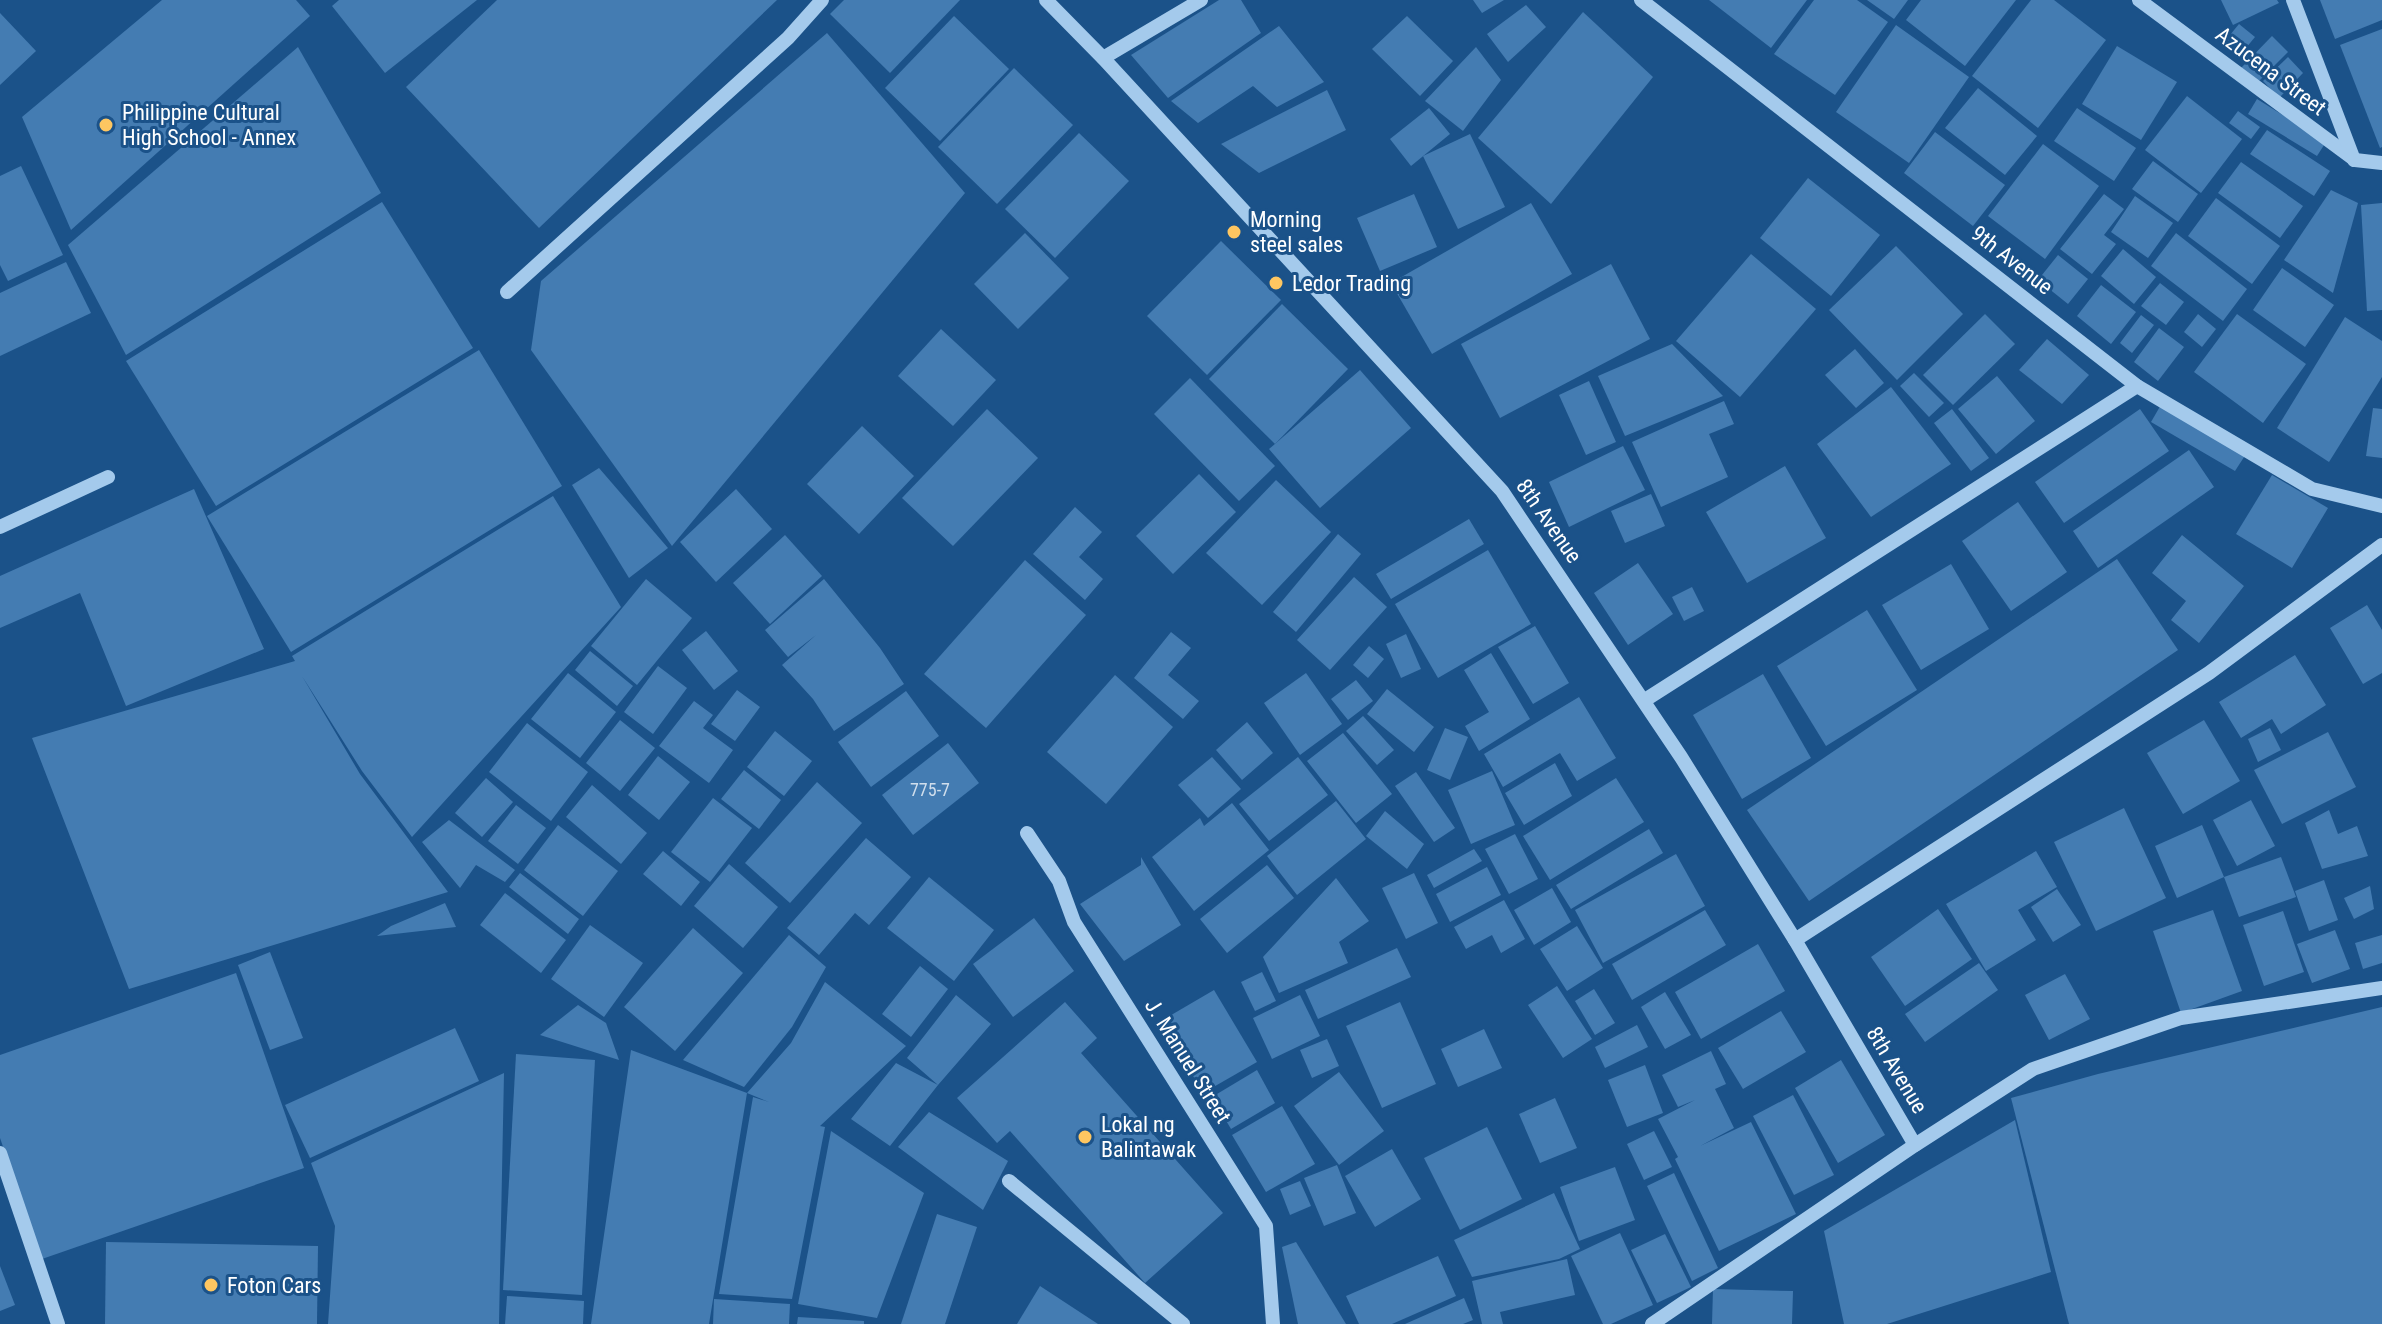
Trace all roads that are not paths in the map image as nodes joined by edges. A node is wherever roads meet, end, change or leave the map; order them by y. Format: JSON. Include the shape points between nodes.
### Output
{"nodes":[{"id":1,"x":822,"y":0,"type":"edge"},
{"id":2,"x":1046,"y":0,"type":"edge"},
{"id":3,"x":1201,"y":0,"type":"edge"},
{"id":4,"x":1641,"y":0,"type":"edge"},
{"id":5,"x":2139,"y":0,"type":"edge"},
{"id":6,"x":2293,"y":0,"type":"edge"},
{"id":7,"x":1103,"y":58,"type":"junction"},
{"id":8,"x":2355,"y":160,"type":"junction"},
{"id":9,"x":2382,"y":163,"type":"edge"},
{"id":10,"x":507,"y":292,"type":"dead end"},
{"id":11,"x":2137,"y":386,"type":"junction"},
{"id":12,"x":108,"y":477,"type":"dead end"},
{"id":13,"x":2382,"y":506,"type":"edge"},
{"id":14,"x":0,"y":527,"type":"edge"},
{"id":15,"x":2382,"y":545,"type":"edge"},
{"id":16,"x":1645,"y":700,"type":"junction"},
{"id":17,"x":1027,"y":833,"type":"dead end"},
{"id":18,"x":1795,"y":940,"type":"junction"},
{"id":19,"x":2382,"y":988,"type":"edge"},
{"id":20,"x":1915,"y":1145,"type":"junction"},
{"id":21,"x":0,"y":1153,"type":"edge"},
{"id":22,"x":1009,"y":1181,"type":"dead end"},
{"id":23,"x":58,"y":1324,"type":"edge"},
{"id":24,"x":1183,"y":1324,"type":"edge"},
{"id":25,"x":1273,"y":1324,"type":"edge"},
{"id":26,"x":1652,"y":1324,"type":"edge"}],
"edges":[{"from":1,"to":10,"type":"street","via":[[788,38]]},
{"from":2,"to":7,"type":"street","name":"8th Avenue"},
{"from":3,"to":7,"type":"street"},
{"from":4,"to":11,"type":"street","name":"9th Avenue"},
{"from":5,"to":8,"type":"street","name":"Azucena Street"},
{"from":6,"to":8,"type":"street"},
{"from":7,"to":16,"type":"street","name":"8th Avenue","via":[[1502,491]]},
{"from":8,"to":9,"type":"street"},
{"from":11,"to":13,"type":"street","name":"9th Avenue","via":[[2312,489]]},
{"from":11,"to":16,"type":"street"},
{"from":12,"to":14,"type":"street"},
{"from":15,"to":18,"type":"street","via":[[2209,673]]},
{"from":16,"to":18,"type":"street","name":"8th Avenue"},
{"from":17,"to":25,"type":"street","name":"J. Manuel Street","via":[[1059,881],[1074,922],[1266,1226]]},
{"from":18,"to":20,"type":"street","name":"8th Avenue"},
{"from":19,"to":20,"type":"street","via":[[2181,1018],[2033,1069]]},
{"from":20,"to":26,"type":"street"},
{"from":21,"to":23,"type":"street"},
{"from":22,"to":24,"type":"street"}]}
